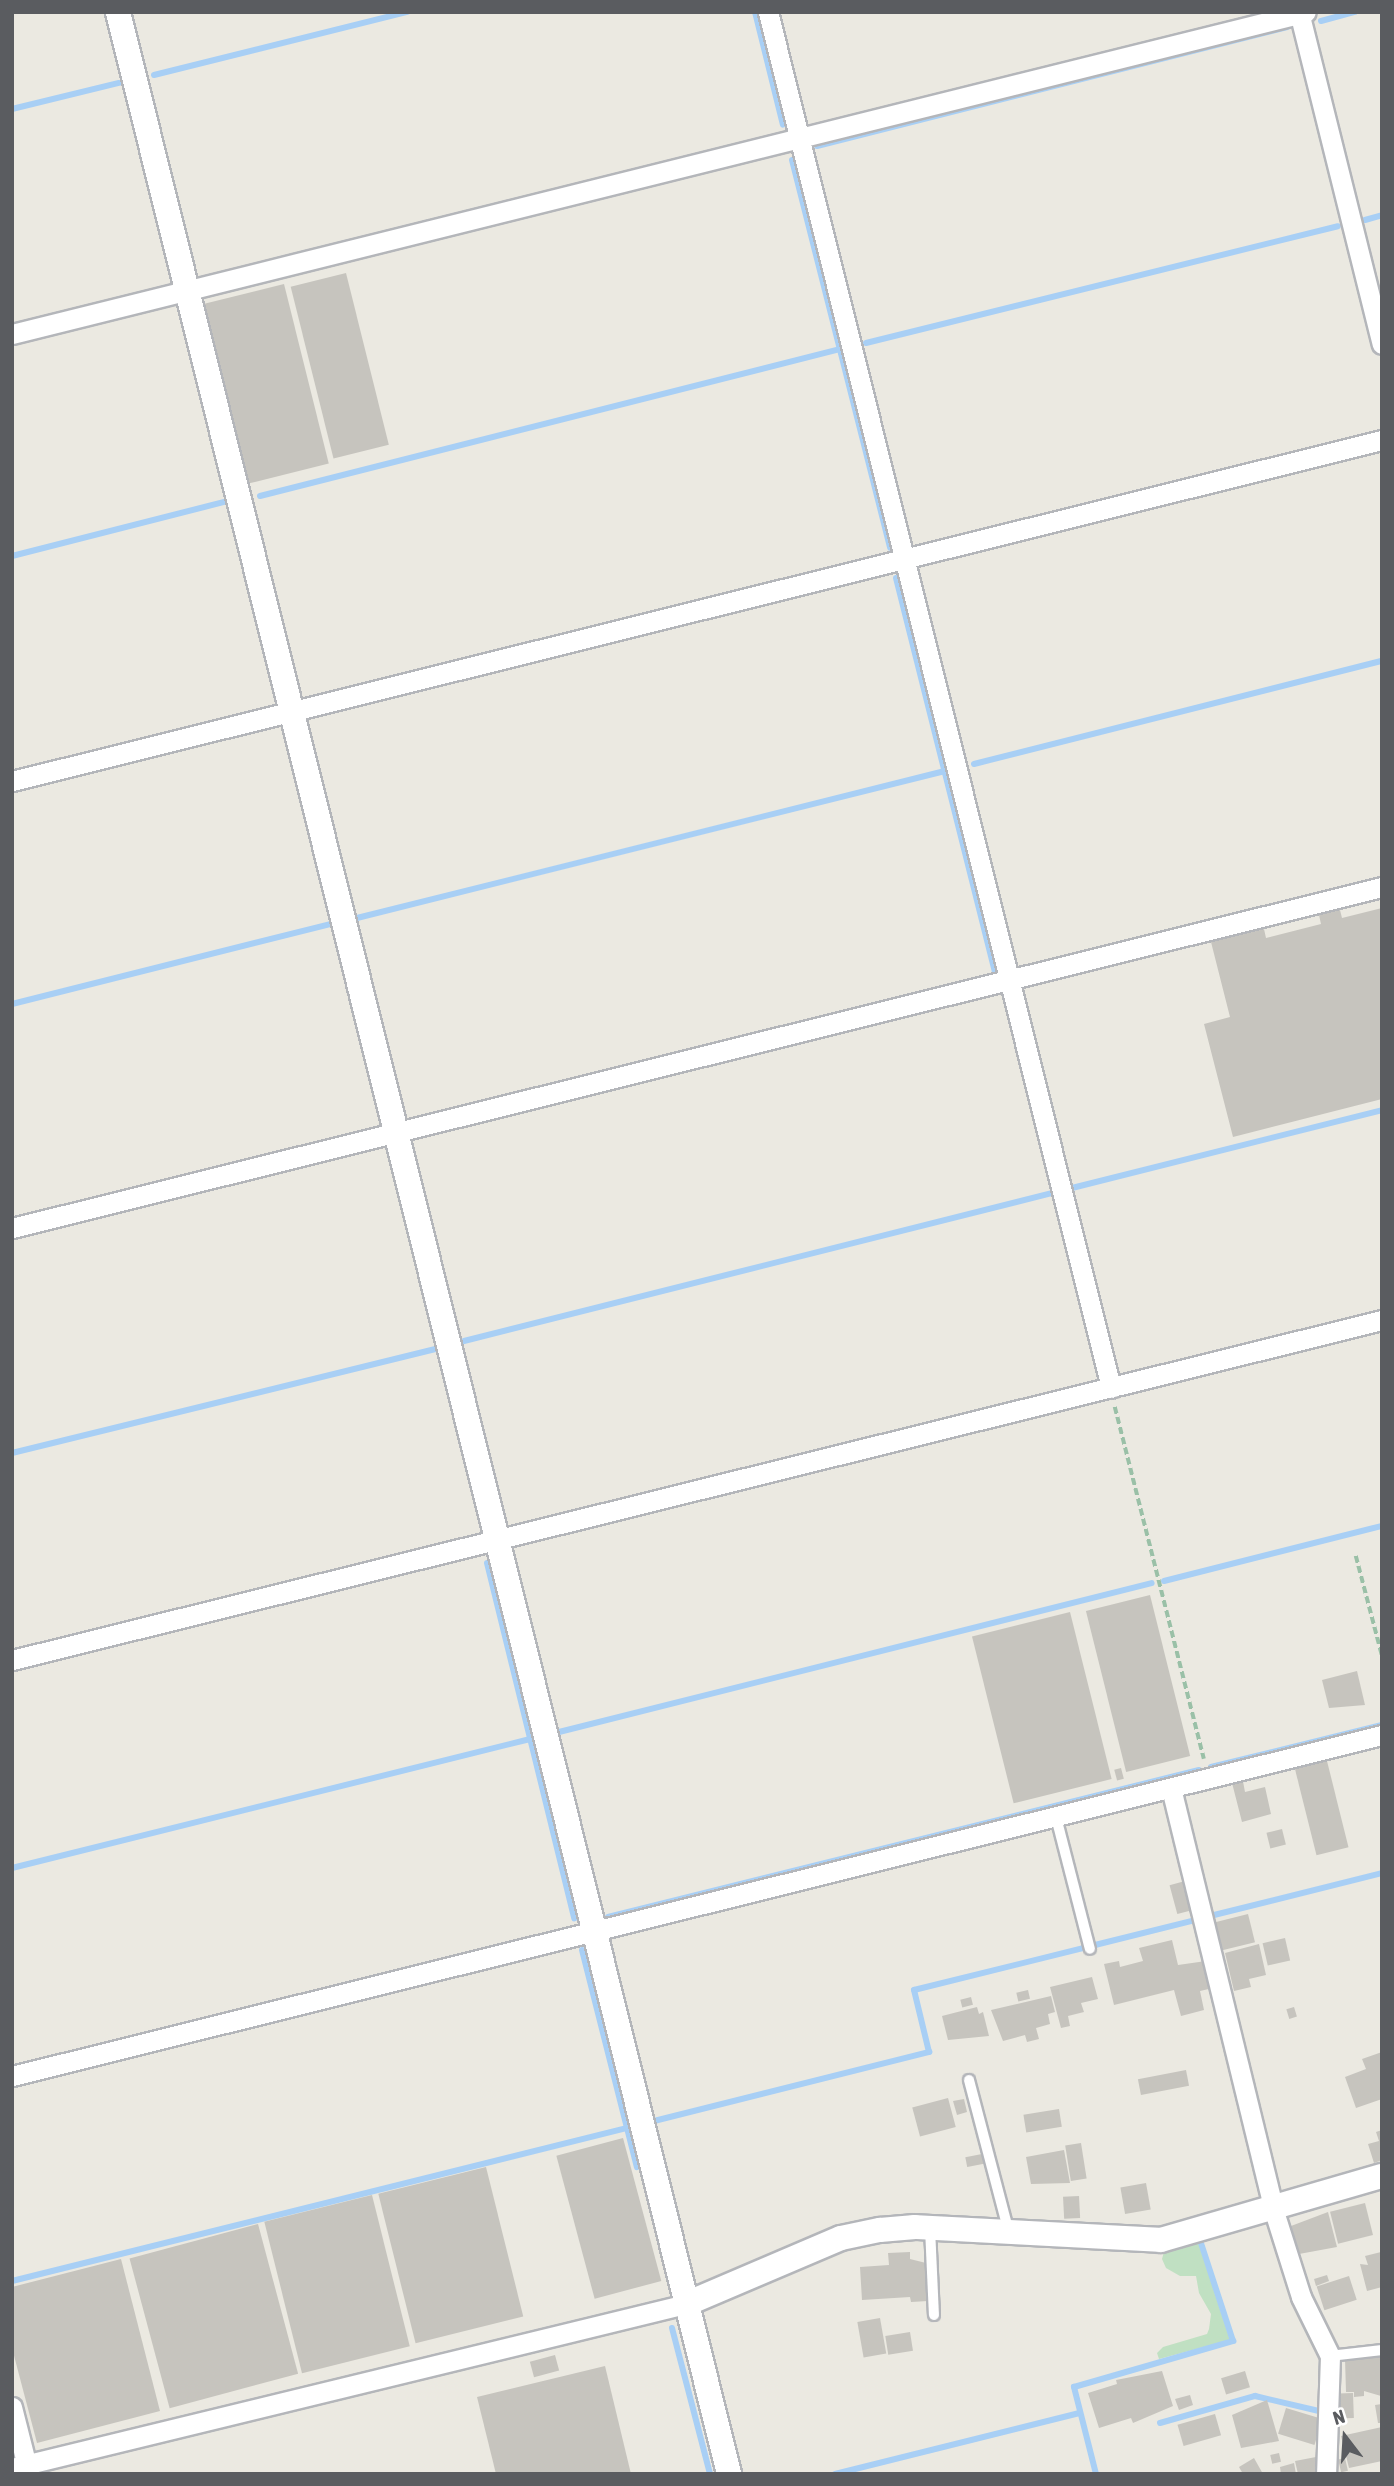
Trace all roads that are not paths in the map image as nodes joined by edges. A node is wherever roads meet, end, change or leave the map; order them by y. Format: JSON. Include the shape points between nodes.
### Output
{"nodes":[{"id":1,"x":118,"y":12,"type":"edge"},
{"id":2,"x":768,"y":12,"type":"edge"},
{"id":3,"x":1301,"y":13,"type":"edge"},
{"id":4,"x":799,"y":137,"type":"junction"},
{"id":5,"x":186,"y":292,"type":"junction"},
{"id":6,"x":12,"y":334,"type":"edge"},
{"id":7,"x":1382,"y":344,"type":"edge"},
{"id":8,"x":1382,"y":440,"type":"edge"},
{"id":9,"x":905,"y":558,"type":"junction"},
{"id":10,"x":290,"y":712,"type":"junction"},
{"id":11,"x":12,"y":781,"type":"edge"},
{"id":12,"x":1382,"y":887,"type":"edge"},
{"id":13,"x":1009,"y":979,"type":"junction"},
{"id":14,"x":396,"y":1133,"type":"junction"},
{"id":15,"x":12,"y":1228,"type":"edge"},
{"id":16,"x":1382,"y":1320,"type":"edge"},
{"id":17,"x":1111,"y":1388,"type":"junction"},
{"id":18,"x":497,"y":1540,"type":"junction"},
{"id":19,"x":12,"y":1660,"type":"edge"},
{"id":20,"x":1382,"y":1735,"type":"edge"},
{"id":21,"x":1171,"y":1788,"type":"junction"},
{"id":22,"x":1056,"y":1817,"type":"junction"},
{"id":23,"x":594,"y":1932,"type":"junction"},
{"id":24,"x":1090,"y":1949,"type":"dead end"},
{"id":25,"x":12,"y":2076,"type":"edge"},
{"id":26,"x":969,"y":2080,"type":"dead end"},
{"id":27,"x":1382,"y":2176,"type":"edge"},
{"id":28,"x":1273,"y":2208,"type":"junction"},
{"id":29,"x":930,"y":2228,"type":"junction"},
{"id":30,"x":1009,"y":2232,"type":"junction"},
{"id":31,"x":686,"y":2304,"type":"junction"},
{"id":32,"x":934,"y":2315,"type":"dead end"},
{"id":33,"x":1382,"y":2350,"type":"edge"},
{"id":34,"x":1331,"y":2356,"type":"junction"},
{"id":35,"x":12,"y":2407,"type":"edge"},
{"id":36,"x":23,"y":2469,"type":"edge"},
{"id":37,"x":729,"y":2474,"type":"edge"},
{"id":38,"x":1326,"y":2474,"type":"edge"}],
"edges":[{"from":1,"to":5,"type":"street"},
{"from":2,"to":4,"type":"street"},
{"from":3,"to":4,"type":"street"},
{"from":3,"to":7,"type":"street"},
{"from":4,"to":5,"type":"street"},
{"from":4,"to":9,"type":"street"},
{"from":5,"to":6,"type":"street"},
{"from":5,"to":10,"type":"street"},
{"from":8,"to":9,"type":"street"},
{"from":9,"to":10,"type":"street"},
{"from":9,"to":13,"type":"street"},
{"from":10,"to":11,"type":"street"},
{"from":10,"to":14,"type":"street"},
{"from":12,"to":13,"type":"street"},
{"from":13,"to":14,"type":"street"},
{"from":13,"to":17,"type":"street"},
{"from":14,"to":15,"type":"street"},
{"from":14,"to":18,"type":"street"},
{"from":16,"to":17,"type":"street"},
{"from":17,"to":18,"type":"street"},
{"from":18,"to":19,"type":"street"},
{"from":18,"to":23,"type":"street"},
{"from":20,"to":21,"type":"street"},
{"from":21,"to":22,"type":"street"},
{"from":21,"to":28,"type":"street"},
{"from":22,"to":23,"type":"street"},
{"from":22,"to":24,"type":"lane"},
{"from":23,"to":25,"type":"street"},
{"from":23,"to":31,"type":"street"},
{"from":26,"to":30,"type":"lane"},
{"from":27,"to":28,"type":"street"},
{"from":28,"to":30,"type":"street","via":[[1161,2240]]},
{"from":28,"to":34,"type":"street","via":[[1301,2297]]},
{"from":29,"to":30,"type":"street"},
{"from":29,"to":31,"type":"street","via":[[880,2230],[841,2238]]},
{"from":29,"to":32,"type":"lane"},
{"from":31,"to":36,"type":"street"},
{"from":31,"to":37,"type":"street"},
{"from":33,"to":34,"type":"lane"},
{"from":34,"to":38,"type":"street"},
{"from":35,"to":36,"type":"street"}]}
